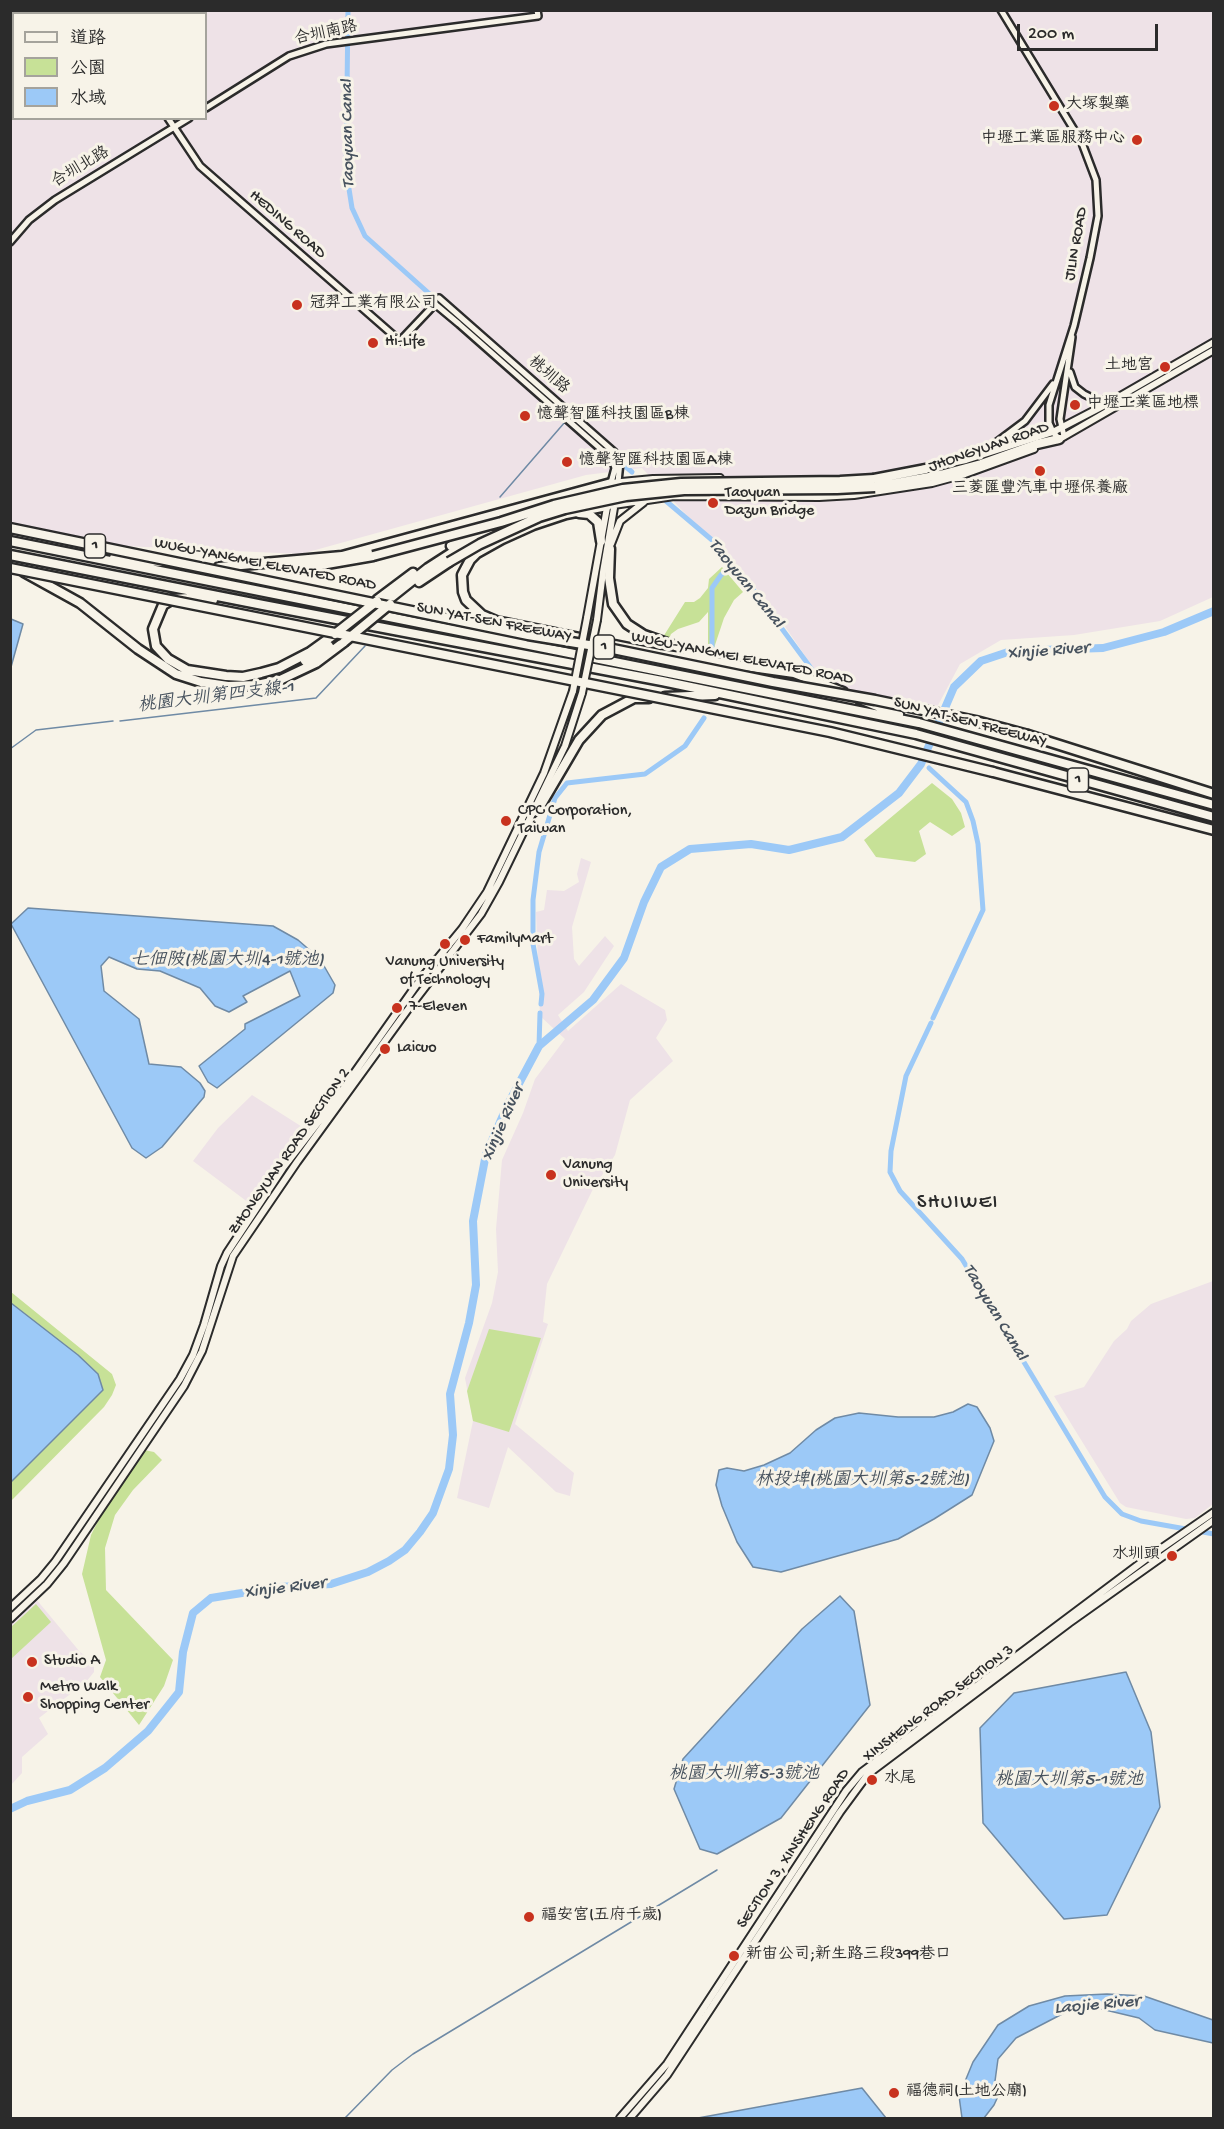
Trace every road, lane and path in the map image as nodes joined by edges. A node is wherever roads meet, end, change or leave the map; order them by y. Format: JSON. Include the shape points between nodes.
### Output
{"nodes":[{"id":1,"x":1001,"y":10,"type":"edge"},
{"id":2,"x":537,"y":13,"type":"edge"},
{"id":3,"x":207,"y":107,"type":"edge"},
{"id":4,"x":169,"y":120,"type":"edge"},
{"id":5,"x":186,"y":120,"type":"edge"},
{"id":6,"x":174,"y":128,"type":"junction"},
{"id":7,"x":10,"y":242,"type":"edge"},
{"id":8,"x":439,"y":298,"type":"dead end"},
{"id":9,"x":435,"y":304,"type":"joint"},
{"id":10,"x":1074,"y":326,"type":"junction"},
{"id":11,"x":1214,"y":342,"type":"edge"},
{"id":12,"x":1214,"y":350,"type":"edge"},
{"id":13,"x":1069,"y":368,"type":"junction"},
{"id":14,"x":1056,"y":381,"type":"junction"},
{"id":15,"x":1116,"y":399,"type":"junction"},
{"id":16,"x":1061,"y":428,"type":"junction"},
{"id":17,"x":1059,"y":436,"type":"junction"},
{"id":18,"x":966,"y":460,"type":"junction"},
{"id":19,"x":926,"y":469,"type":"junction"},
{"id":20,"x":707,"y":478,"type":"junction"},
{"id":21,"x":614,"y":483,"type":"junction"},
{"id":22,"x":681,"y":483,"type":"junction"},
{"id":23,"x":875,"y":483,"type":"junction"},
{"id":24,"x":613,"y":494,"type":"junction"},
{"id":25,"x":646,"y":501,"type":"junction"},
{"id":26,"x":611,"y":505,"type":"junction"},
{"id":27,"x":528,"y":507,"type":"junction"},
{"id":28,"x":566,"y":514,"type":"junction"},
{"id":29,"x":533,"y":525,"type":"junction"},
{"id":30,"x":10,"y":528,"type":"edge"},
{"id":31,"x":483,"y":535,"type":"junction"},
{"id":32,"x":10,"y":541,"type":"edge"},
{"id":33,"x":601,"y":541,"type":"junction"},
{"id":34,"x":610,"y":549,"type":"junction"},
{"id":35,"x":71,"y":554,"type":"junction"},
{"id":36,"x":10,"y":555,"type":"edge"},
{"id":37,"x":604,"y":562,"type":"junction"},
{"id":38,"x":10,"y":566,"type":"edge"},
{"id":39,"x":219,"y":567,"type":"junction"},
{"id":40,"x":384,"y":602,"type":"junction"},
{"id":41,"x":262,"y":605,"type":"junction"},
{"id":42,"x":340,"y":638,"type":"junction"},
{"id":43,"x":730,"y":664,"type":"junction"},
{"id":44,"x":727,"y":694,"type":"junction"},
{"id":45,"x":919,"y":723,"type":"junction"},
{"id":46,"x":1214,"y":794,"type":"edge"},
{"id":47,"x":1214,"y":805,"type":"edge"},
{"id":48,"x":533,"y":812,"type":"junction"},
{"id":49,"x":1214,"y":817,"type":"edge"},
{"id":50,"x":1214,"y":830,"type":"edge"},
{"id":51,"x":218,"y":1291,"type":"junction"},
{"id":52,"x":140,"y":1445,"type":"junction"},
{"id":53,"x":1214,"y":1512,"type":"edge"},
{"id":54,"x":1210,"y":1523,"type":"edge"},
{"id":55,"x":10,"y":1608,"type":"edge"},
{"id":56,"x":10,"y":1618,"type":"edge"},
{"id":57,"x":620,"y":2118,"type":"edge"},
{"id":58,"x":630,"y":2118,"type":"edge"}],
"edges":[{"from":1,"to":10,"type":"street","name":"JILIN ROAD","via":[[1082,143],[1096,180],[1098,216]]},
{"from":2,"to":3,"type":"street","name":"合圳南路","via":[[326,44],[289,56]]},
{"from":4,"to":6,"type":"street","name":"HEDING ROAD"},
{"from":5,"to":6,"type":"street"},
{"from":6,"to":7,"type":"street","name":"合圳北路","via":[[55,200],[29,220]]},
{"from":6,"to":9,"type":"street","name":"HEDING ROAD","via":[[200,166],[400,341]]},
{"from":8,"to":21,"type":"street","name":"桃圳路","via":[[614,452],[620,462]]},
{"from":9,"to":21,"type":"street","name":"桃圳路","via":[[612,459]]},
{"from":10,"to":13,"type":"street","name":"JILIN ROAD"},
{"from":10,"to":14,"type":"street","name":"JILIN ROAD"},
{"from":11,"to":15,"type":"main road","name":"JHONGYUAN ROAD"},
{"from":12,"to":17,"type":"main road","name":"JHONGYUAN ROAD"},
{"from":13,"to":15,"type":"street","via":[[1079,391],[1098,400]]},
{"from":13,"to":16,"type":"street","name":"JILIN ROAD"},
{"from":14,"to":17,"type":"street","name":"JILIN ROAD","via":[[1048,414]]},
{"from":14,"to":18,"type":"street","via":[[1025,421]]},
{"from":15,"to":16,"type":"main road","name":"JHONGYUAN ROAD"},
{"from":16,"to":17,"type":"main road","name":"JHONGYUAN ROAD"},
{"from":17,"to":18,"type":"main road","name":"JHONGYUAN ROAD"},
{"from":17,"to":23,"type":"highway","via":[[912,482]]},
{"from":17,"to":25,"type":"main road","name":"JHONGYUAN ROAD","via":[[965,474],[905,487],[842,496],[674,496]]},
{"from":18,"to":19,"type":"main road","name":"JHONGYUAN ROAD"},
{"from":19,"to":20,"type":"main road","name":"JHONGYUAN ROAD","via":[[821,479]]},
{"from":19,"to":23,"type":"highway"},
{"from":20,"to":21,"type":"main road","name":"JHONGYUAN ROAD"},
{"from":20,"to":22,"type":"main road"},
{"from":21,"to":24,"type":"main road"},
{"from":21,"to":27,"type":"highway"},
{"from":22,"to":23,"type":"highway","bridge":true},
{"from":22,"to":24,"type":"main road"},
{"from":22,"to":39,"type":"highway","bridge":true,"via":[[586,497],[373,556],[286,568]]},
{"from":23,"to":40,"type":"highway","bridge":true,"via":[[837,489],[684,490],[626,496],[565,509],[480,544]]},
{"from":24,"to":26,"type":"main road"},
{"from":24,"to":31,"type":"highway"},
{"from":25,"to":26,"type":"main road","name":"JHONGYUAN ROAD"},
{"from":25,"to":34,"type":"main road","via":[[620,521]]},
{"from":26,"to":28,"type":"highway"},
{"from":26,"to":33,"type":"main road"},
{"from":26,"to":37,"type":"main road"},
{"from":27,"to":39,"type":"highway","via":[[342,556]]},
{"from":27,"to":40,"type":"highway","via":[[449,547]]},
{"from":28,"to":29,"type":"highway"},
{"from":28,"to":33,"type":"highway","via":[[581,513],[595,518]]},
{"from":29,"to":31,"type":"highway"},
{"from":29,"to":43,"type":"highway","via":[[485,548],[465,568],[463,592],[482,615],[659,654]]},
{"from":30,"to":46,"type":"highway","name":"WUGU-YANGMEI ELEVATED ROAD","number":"1","bridge":true,"via":[[528,635],[976,721]]},
{"from":31,"to":40,"type":"highway","via":[[428,568]]},
{"from":32,"to":35,"type":"highway","name":"SUN YAT-SEN FREEWAY","number":"1"},
{"from":33,"to":51,"type":"main road","name":"ZHONGYUAN ROAD SECTION 2","bridge":true,"via":[[573,691],[544,773],[487,892],[283,1168],[227,1253]]},
{"from":34,"to":37,"type":"main road"},
{"from":34,"to":43,"type":"highway","via":[[613,604],[627,624],[653,639]]},
{"from":35,"to":39,"type":"highway"},
{"from":35,"to":45,"type":"highway","name":"SUN YAT-SEN FREEWAY","number":"1"},
{"from":36,"to":41,"type":"highway","name":"SUN YAT-SEN FREEWAY","number":"1"},
{"from":37,"to":48,"type":"main road","name":"ZHONGYUAN ROAD SECTION 2","bridge":true,"via":[[582,693],[565,746]]},
{"from":38,"to":42,"type":"highway","via":[[80,603],[176,674],[229,682],[252,680],[287,670]]},
{"from":38,"to":50,"type":"highway","number":"1","bridge":true,"via":[[830,732]]},
{"from":40,"to":42,"type":"highway","bridge":true},
{"from":40,"to":42,"type":"highway","bridge":true},
{"from":41,"to":42,"type":"highway","via":[[174,599],[163,605],[153,629],[156,646],[187,670],[243,677],[279,668]]},
{"from":41,"to":44,"type":"highway","name":"SUN YAT-SEN FREEWAY","number":"1"},
{"from":43,"to":45,"type":"highway","via":[[794,673]]},
{"from":44,"to":48,"type":"highway","via":[[634,698],[602,715],[579,740]]},
{"from":44,"to":49,"type":"highway","name":"SUN YAT-SEN FREEWAY","number":"1","via":[[916,734]]},
{"from":45,"to":47,"type":"highway","name":"SUN YAT-SEN FREEWAY","number":"1"},
{"from":48,"to":51,"type":"main road","name":"ZHONGYUAN ROAD SECTION 2","via":[[481,914],[291,1170],[233,1256]]},
{"from":51,"to":52,"type":"main road","name":"ZHONGYUAN ROAD SECTION 2","via":[[193,1354]]},
{"from":52,"to":55,"type":"main road","name":"ZHONGYUAN ROAD SECTION 2","via":[[42,1580]]},
{"from":52,"to":56,"type":"main road","name":"ZHONGYUAN ROAD SECTION 2","via":[[64,1563]]},
{"from":53,"to":57,"type":"main road","name":"SECTION 3, XINSHENG ROAD","via":[[862,1772],[667,2064]]},
{"from":54,"to":58,"type":"main road","name":"XINSHENG ROAD SECTION 3","via":[[868,1774],[668,2075]]}]}
